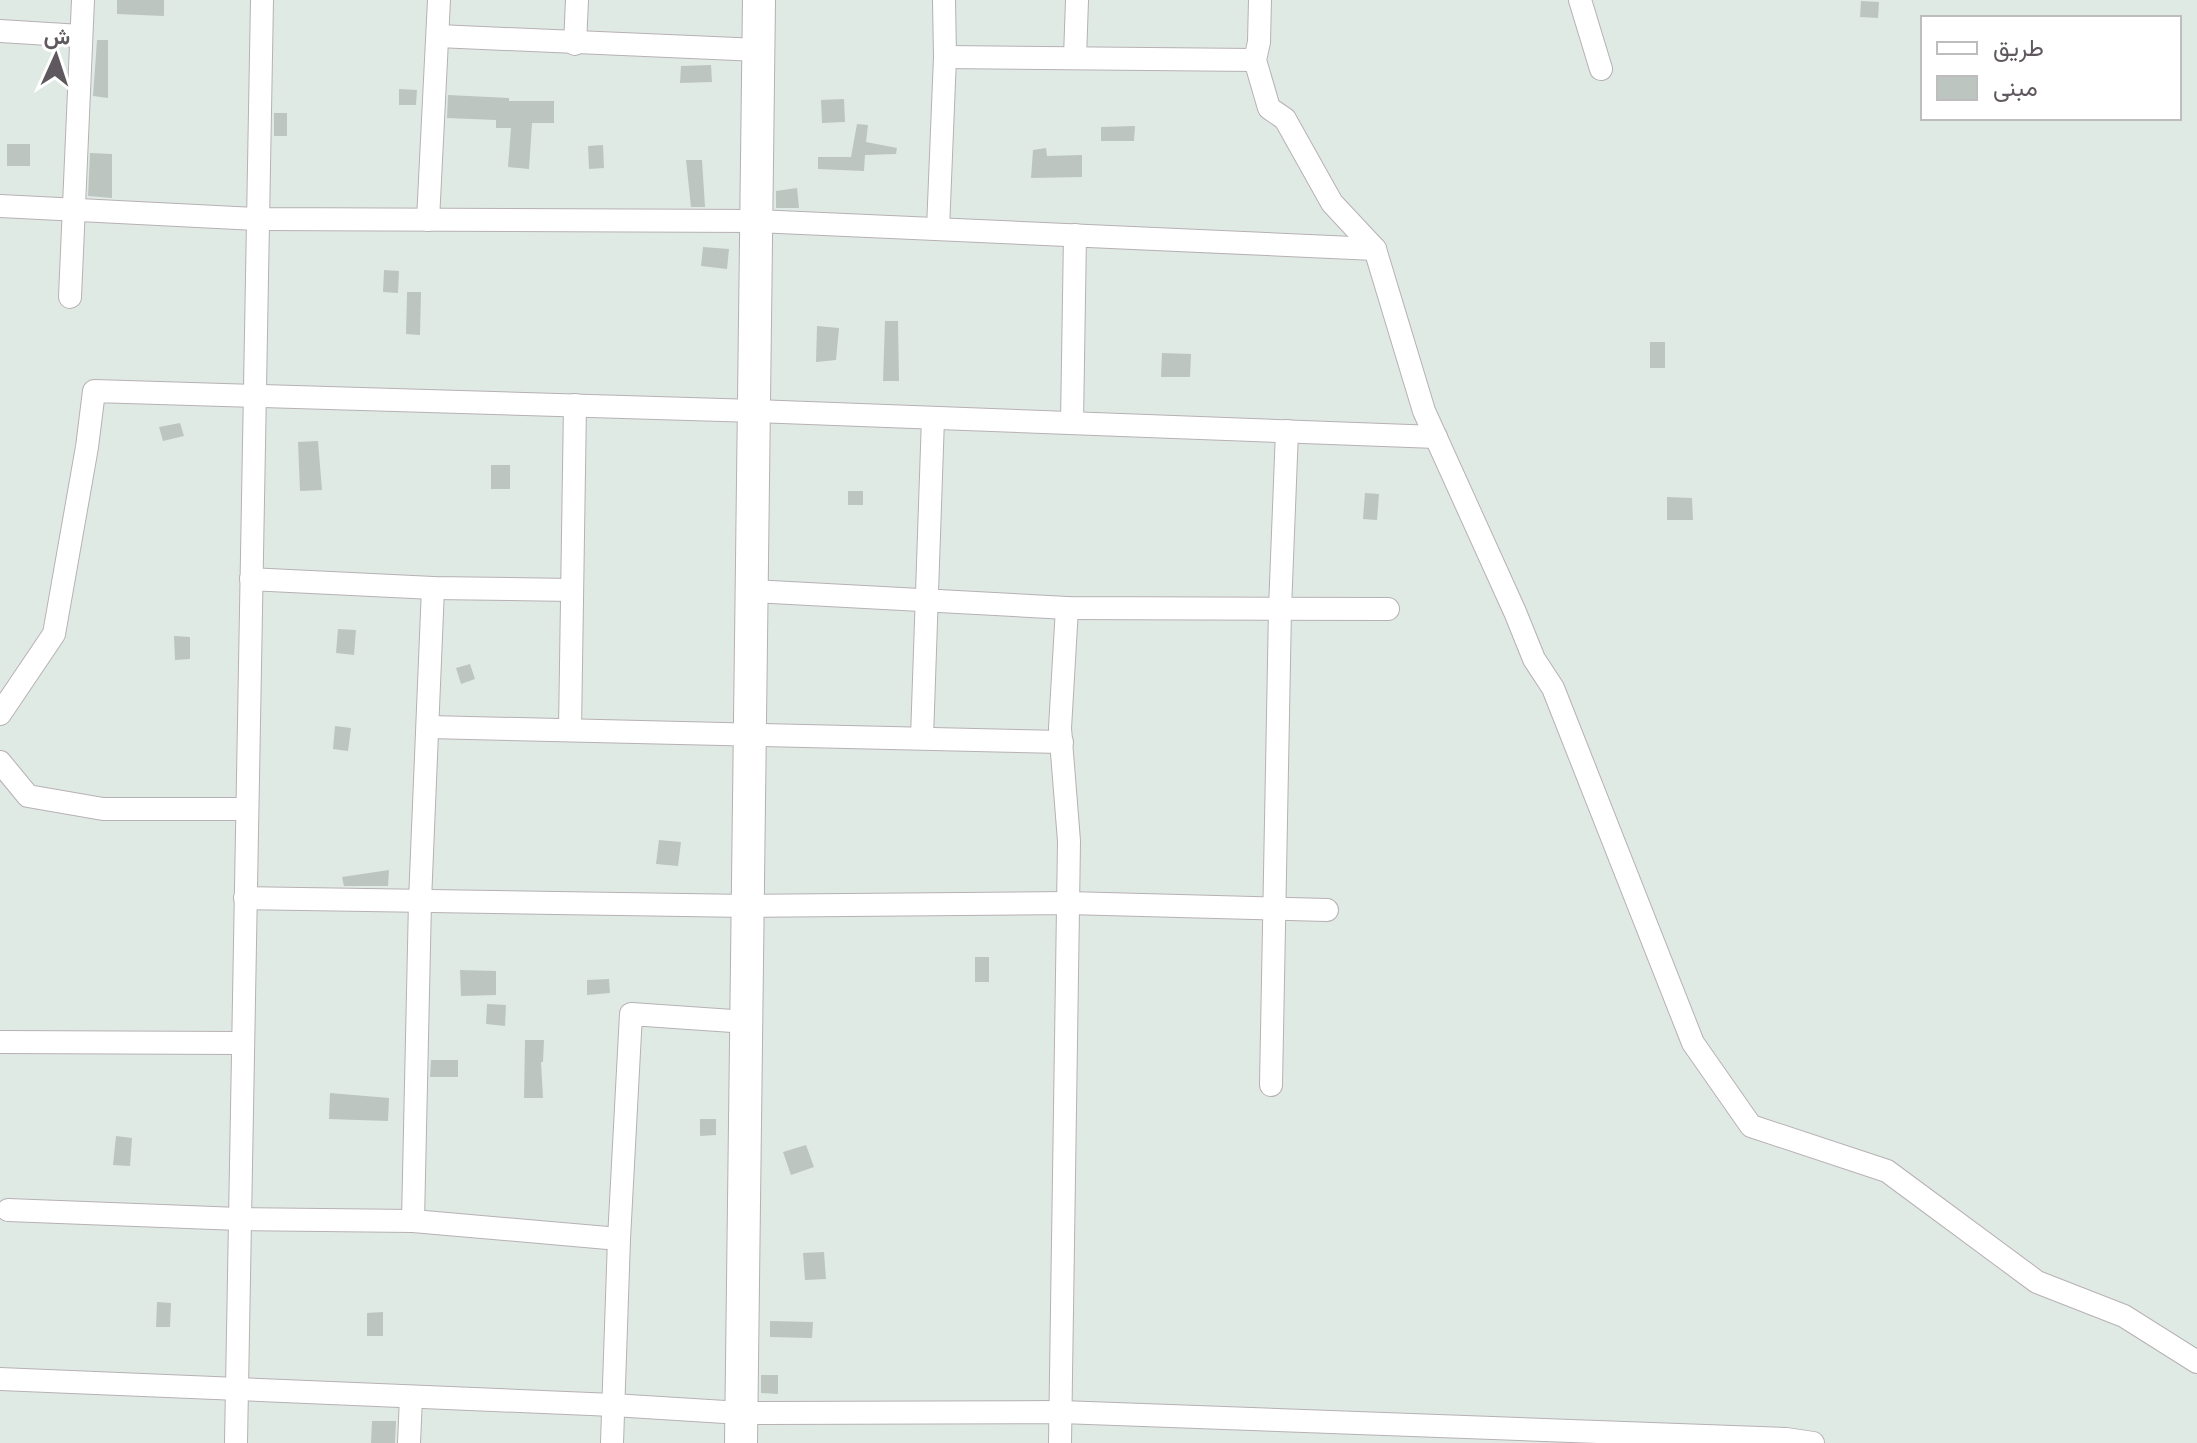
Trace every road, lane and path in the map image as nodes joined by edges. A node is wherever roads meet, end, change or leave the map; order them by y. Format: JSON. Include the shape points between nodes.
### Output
{"nodes":[{"id":1,"x":83,"y":0,"type":"edge"},
{"id":2,"x":262,"y":0,"type":"edge"},
{"id":3,"x":439,"y":0,"type":"edge"},
{"id":4,"x":577,"y":0,"type":"edge"},
{"id":5,"x":759,"y":0,"type":"edge"},
{"id":6,"x":944,"y":0,"type":"edge"},
{"id":7,"x":1077,"y":0,"type":"edge"},
{"id":8,"x":1260,"y":0,"type":"edge"},
{"id":9,"x":1580,"y":0,"type":"edge"},
{"id":10,"x":0,"y":31,"type":"edge"},
{"id":11,"x":81,"y":36,"type":"junction"},
{"id":12,"x":438,"y":36,"type":"junction"},
{"id":13,"x":575,"y":44,"type":"junction"},
{"id":14,"x":759,"y":50,"type":"junction"},
{"id":15,"x":945,"y":57,"type":"junction"},
{"id":16,"x":1075,"y":58,"type":"junction"},
{"id":17,"x":1255,"y":60,"type":"junction"},
{"id":18,"x":1601,"y":69,"type":"dead end"},
{"id":19,"x":0,"y":206,"type":"edge"},
{"id":20,"x":74,"y":210,"type":"junction"},
{"id":21,"x":258,"y":219,"type":"junction"},
{"id":22,"x":428,"y":220,"type":"junction"},
{"id":23,"x":758,"y":221,"type":"junction"},
{"id":24,"x":938,"y":229,"type":"junction"},
{"id":25,"x":1075,"y":235,"type":"junction"},
{"id":26,"x":1375,"y":249,"type":"junction"},
{"id":27,"x":70,"y":297,"type":"dead end"},
{"id":28,"x":254,"y":395,"type":"junction"},
{"id":29,"x":575,"y":405,"type":"junction"},
{"id":30,"x":755,"y":411,"type":"junction"},
{"id":31,"x":933,"y":418,"type":"junction"},
{"id":32,"x":1072,"y":423,"type":"junction"},
{"id":33,"x":1287,"y":431,"type":"junction"},
{"id":34,"x":1436,"y":437,"type":"junction"},
{"id":35,"x":251,"y":579,"type":"junction"},
{"id":36,"x":433,"y":588,"type":"junction"},
{"id":37,"x":572,"y":590,"type":"junction"},
{"id":38,"x":753,"y":591,"type":"junction"},
{"id":39,"x":926,"y":600,"type":"junction"},
{"id":40,"x":1067,"y":608,"type":"junction"},
{"id":41,"x":1280,"y":609,"type":"junction"},
{"id":42,"x":1388,"y":609,"type":"dead end"},
{"id":43,"x":0,"y":714,"type":"edge"},
{"id":44,"x":429,"y":727,"type":"junction"},
{"id":45,"x":570,"y":730,"type":"junction"},
{"id":46,"x":751,"y":733,"type":"junction"},
{"id":47,"x":922,"y":738,"type":"junction"},
{"id":48,"x":1062,"y":742,"type":"junction"},
{"id":49,"x":0,"y":762,"type":"edge"},
{"id":50,"x":246,"y":809,"type":"junction"},
{"id":51,"x":245,"y":898,"type":"junction"},
{"id":52,"x":420,"y":901,"type":"junction"},
{"id":53,"x":1068,"y":903,"type":"junction"},
{"id":54,"x":748,"y":906,"type":"junction"},
{"id":55,"x":1275,"y":908,"type":"junction"},
{"id":56,"x":1327,"y":910,"type":"dead end"},
{"id":57,"x":747,"y":1022,"type":"junction"},
{"id":58,"x":0,"y":1042,"type":"edge"},
{"id":59,"x":242,"y":1043,"type":"junction"},
{"id":60,"x":1271,"y":1085,"type":"dead end"},
{"id":61,"x":8,"y":1210,"type":"dead end"},
{"id":62,"x":239,"y":1219,"type":"junction"},
{"id":63,"x":413,"y":1221,"type":"junction"},
{"id":64,"x":619,"y":1239,"type":"junction"},
{"id":65,"x":2197,"y":1362,"type":"edge"},
{"id":66,"x":0,"y":1379,"type":"edge"},
{"id":67,"x":236,"y":1391,"type":"junction"},
{"id":68,"x":411,"y":1397,"type":"junction"},
{"id":69,"x":613,"y":1405,"type":"junction"},
{"id":70,"x":1061,"y":1412,"type":"junction"},
{"id":71,"x":741,"y":1428,"type":"edge"},
{"id":72,"x":236,"y":1443,"type":"edge"},
{"id":73,"x":409,"y":1443,"type":"edge"},
{"id":74,"x":612,"y":1443,"type":"edge"},
{"id":75,"x":1060,"y":1443,"type":"edge"},
{"id":76,"x":1813,"y":1443,"type":"edge"}],
"edges":[{"from":1,"to":11,"type":"street"},
{"from":2,"to":21,"type":"street"},
{"from":3,"to":12,"type":"street"},
{"from":4,"to":13,"type":"street"},
{"from":5,"to":14,"type":"main road"},
{"from":6,"to":15,"type":"street"},
{"from":7,"to":16,"type":"street"},
{"from":8,"to":17,"type":"street"},
{"from":9,"to":18,"type":"street"},
{"from":10,"to":11,"type":"street"},
{"from":11,"to":20,"type":"street"},
{"from":12,"to":13,"type":"street"},
{"from":12,"to":22,"type":"street"},
{"from":13,"to":14,"type":"street"},
{"from":14,"to":23,"type":"main road"},
{"from":15,"to":16,"type":"street"},
{"from":15,"to":24,"type":"street"},
{"from":16,"to":17,"type":"street"},
{"from":17,"to":26,"type":"street","via":[[1269,108],[1285,119],[1332,203]]},
{"from":19,"to":20,"type":"street"},
{"from":20,"to":21,"type":"street"},
{"from":20,"to":27,"type":"street"},
{"from":21,"to":22,"type":"street"},
{"from":21,"to":28,"type":"street"},
{"from":22,"to":23,"type":"street"},
{"from":23,"to":24,"type":"street"},
{"from":23,"to":30,"type":"main road"},
{"from":24,"to":25,"type":"street"},
{"from":25,"to":26,"type":"street"},
{"from":25,"to":32,"type":"street"},
{"from":26,"to":34,"type":"street"},
{"from":28,"to":29,"type":"street"},
{"from":28,"to":35,"type":"street"},
{"from":28,"to":43,"type":"street","via":[[94,391],[54,634]]},
{"from":29,"to":30,"type":"street"},
{"from":29,"to":37,"type":"street"},
{"from":30,"to":31,"type":"street"},
{"from":30,"to":38,"type":"main road"},
{"from":31,"to":32,"type":"street"},
{"from":31,"to":39,"type":"street"},
{"from":32,"to":33,"type":"street"},
{"from":33,"to":34,"type":"street"},
{"from":33,"to":41,"type":"street"},
{"from":34,"to":65,"type":"street","via":[[1534,659],[1553,688],[1693,1043],[1751,1126],[1887,1171],[2037,1282],[2124,1316]]},
{"from":35,"to":36,"type":"street"},
{"from":35,"to":50,"type":"street"},
{"from":36,"to":37,"type":"street"},
{"from":36,"to":44,"type":"street"},
{"from":37,"to":45,"type":"street"},
{"from":38,"to":39,"type":"street"},
{"from":38,"to":46,"type":"main road"},
{"from":39,"to":40,"type":"street"},
{"from":39,"to":47,"type":"street"},
{"from":40,"to":41,"type":"street"},
{"from":40,"to":48,"type":"street"},
{"from":41,"to":42,"type":"street"},
{"from":41,"to":55,"type":"street"},
{"from":44,"to":45,"type":"street"},
{"from":44,"to":52,"type":"street"},
{"from":45,"to":46,"type":"street"},
{"from":46,"to":47,"type":"street"},
{"from":46,"to":54,"type":"main road"},
{"from":47,"to":48,"type":"street"},
{"from":48,"to":53,"type":"street"},
{"from":49,"to":50,"type":"street","via":[[28,796],[103,809]]},
{"from":50,"to":51,"type":"street"},
{"from":51,"to":52,"type":"street"},
{"from":51,"to":59,"type":"street"},
{"from":52,"to":54,"type":"street"},
{"from":52,"to":63,"type":"street"},
{"from":53,"to":54,"type":"street"},
{"from":53,"to":55,"type":"street"},
{"from":53,"to":70,"type":"street"},
{"from":54,"to":57,"type":"main road"},
{"from":55,"to":56,"type":"street"},
{"from":55,"to":60,"type":"street"},
{"from":57,"to":64,"type":"street","via":[[631,1014]]},
{"from":57,"to":71,"type":"main road"},
{"from":58,"to":59,"type":"street"},
{"from":59,"to":62,"type":"street"},
{"from":61,"to":62,"type":"street"},
{"from":62,"to":63,"type":"street"},
{"from":62,"to":67,"type":"street"},
{"from":63,"to":64,"type":"street"},
{"from":64,"to":69,"type":"street"},
{"from":66,"to":67,"type":"street"},
{"from":67,"to":68,"type":"street"},
{"from":67,"to":72,"type":"street"},
{"from":68,"to":69,"type":"street"},
{"from":68,"to":73,"type":"street"},
{"from":69,"to":71,"type":"street"},
{"from":69,"to":74,"type":"street"},
{"from":70,"to":71,"type":"street"},
{"from":70,"to":75,"type":"street"},
{"from":70,"to":76,"type":"street"}]}
